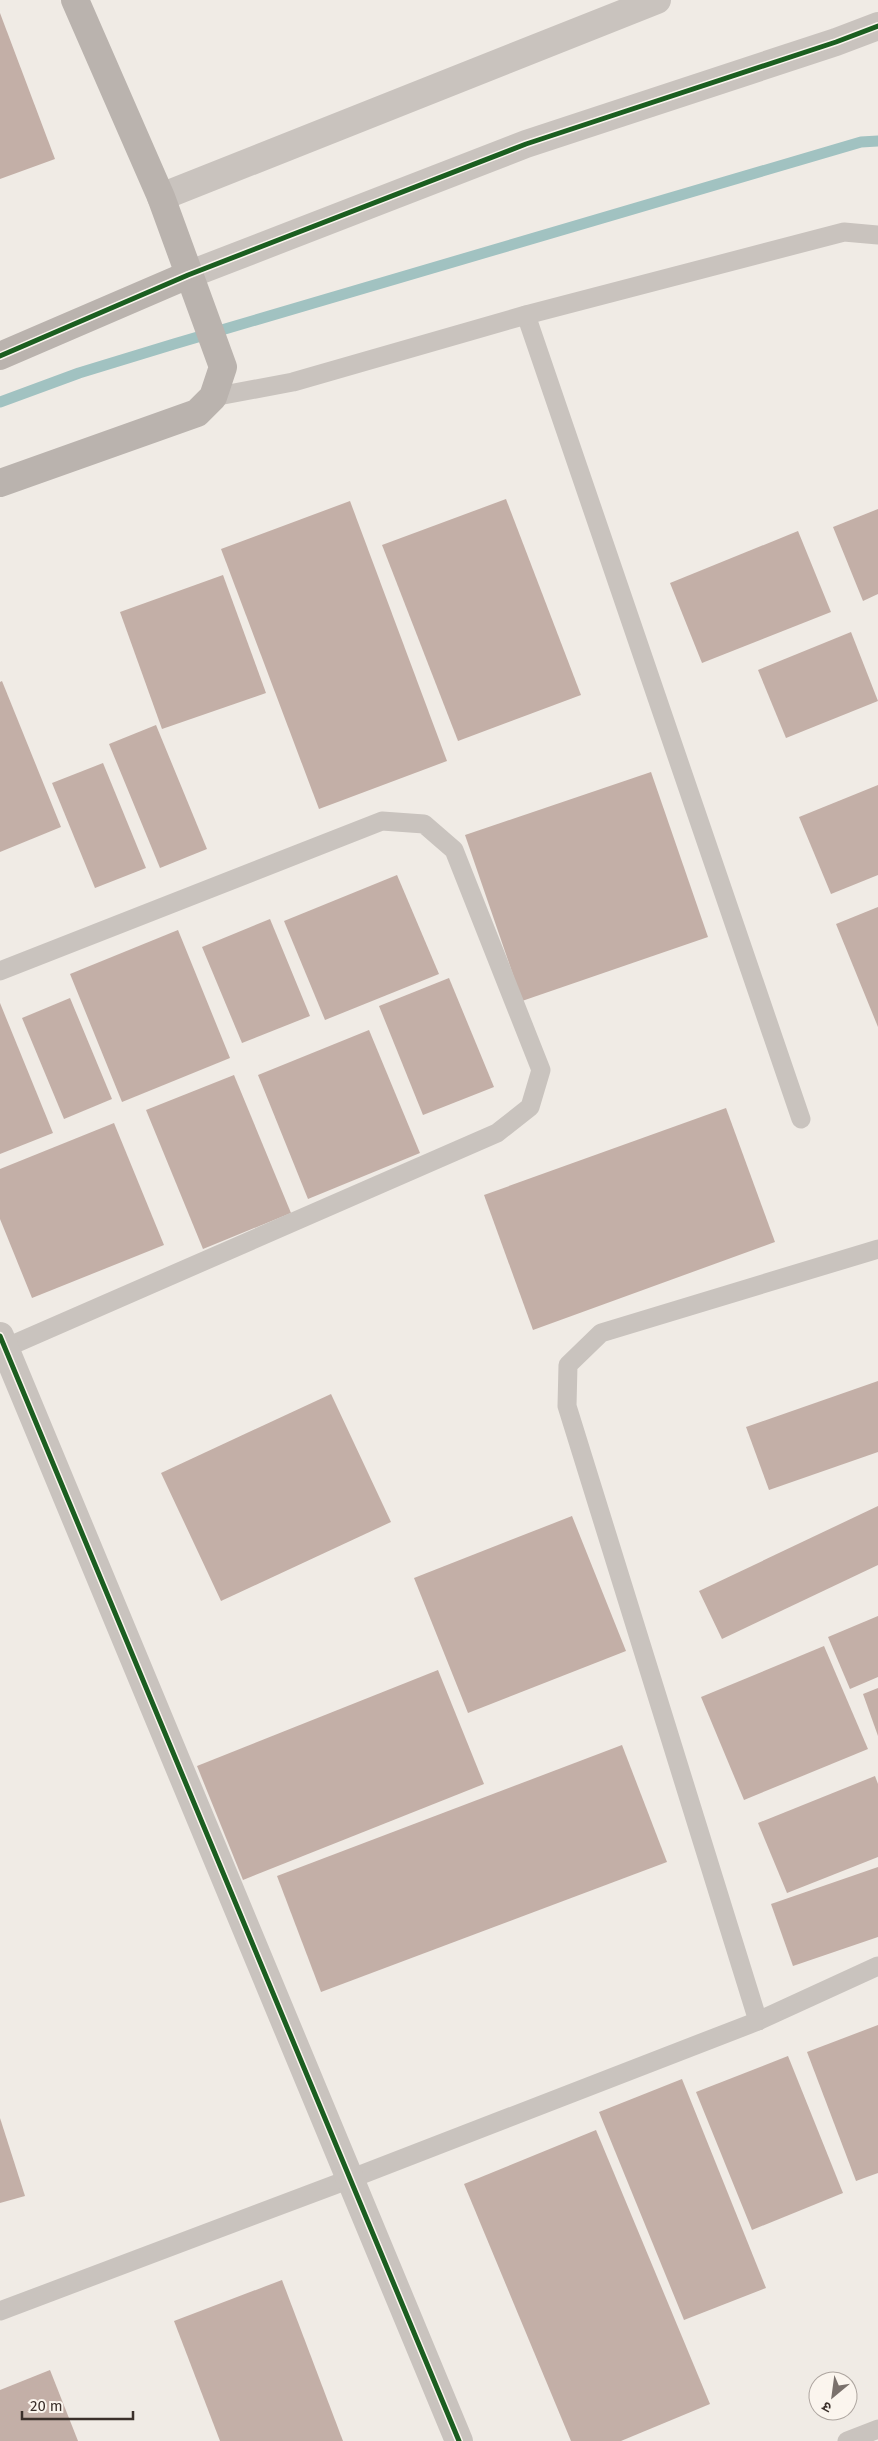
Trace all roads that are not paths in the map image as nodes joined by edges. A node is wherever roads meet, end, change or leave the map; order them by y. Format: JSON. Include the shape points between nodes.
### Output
{"nodes":[{"id":1,"x":75,"y":0,"type":"edge"},
{"id":2,"x":657,"y":0,"type":"edge"},
{"id":3,"x":878,"y":26,"type":"edge"},
{"id":4,"x":161,"y":197,"type":"junction"},
{"id":5,"x":878,"y":236,"type":"edge"},
{"id":6,"x":188,"y":275,"type":"junction"},
{"id":7,"x":526,"y":315,"type":"junction"},
{"id":8,"x":0,"y":356,"type":"edge"},
{"id":9,"x":213,"y":397,"type":"junction"},
{"id":10,"x":0,"y":483,"type":"edge"},
{"id":11,"x":0,"y":971,"type":"edge"},
{"id":12,"x":801,"y":1119,"type":"dead end"},
{"id":13,"x":878,"y":1249,"type":"edge"},
{"id":14,"x":2,"y":1342,"type":"edge"},
{"id":15,"x":878,"y":1966,"type":"edge"},
{"id":16,"x":758,"y":2021,"type":"junction"},
{"id":17,"x":350,"y":2179,"type":"junction"},
{"id":18,"x":0,"y":2311,"type":"edge"},
{"id":19,"x":878,"y":2429,"type":"edge"},
{"id":20,"x":459,"y":2441,"type":"edge"},
{"id":21,"x":848,"y":2441,"type":"edge"}],
"edges":[{"from":1,"to":4,"type":"street"},
{"from":2,"to":4,"type":"street"},
{"from":3,"to":6,"type":"street","via":[[526,144]]},
{"from":4,"to":6,"type":"street"},
{"from":5,"to":7,"type":"lane","via":[[844,232]]},
{"from":6,"to":8,"type":"street"},
{"from":6,"to":9,"type":"street","via":[[223,367]]},
{"from":7,"to":9,"type":"lane","via":[[293,382]]},
{"from":7,"to":12,"type":"lane"},
{"from":9,"to":10,"type":"street","via":[[197,413]]},
{"from":11,"to":14,"type":"lane","via":[[382,821],[424,824],[454,850],[541,1070],[530,1107],[497,1133]]},
{"from":13,"to":16,"type":"lane","via":[[601,1333],[568,1365],[567,1406]]},
{"from":14,"to":17,"type":"street"},
{"from":15,"to":16,"type":"lane"},
{"from":16,"to":17,"type":"lane"},
{"from":17,"to":18,"type":"lane"},
{"from":17,"to":20,"type":"street"},
{"from":19,"to":21,"type":"lane"}]}
